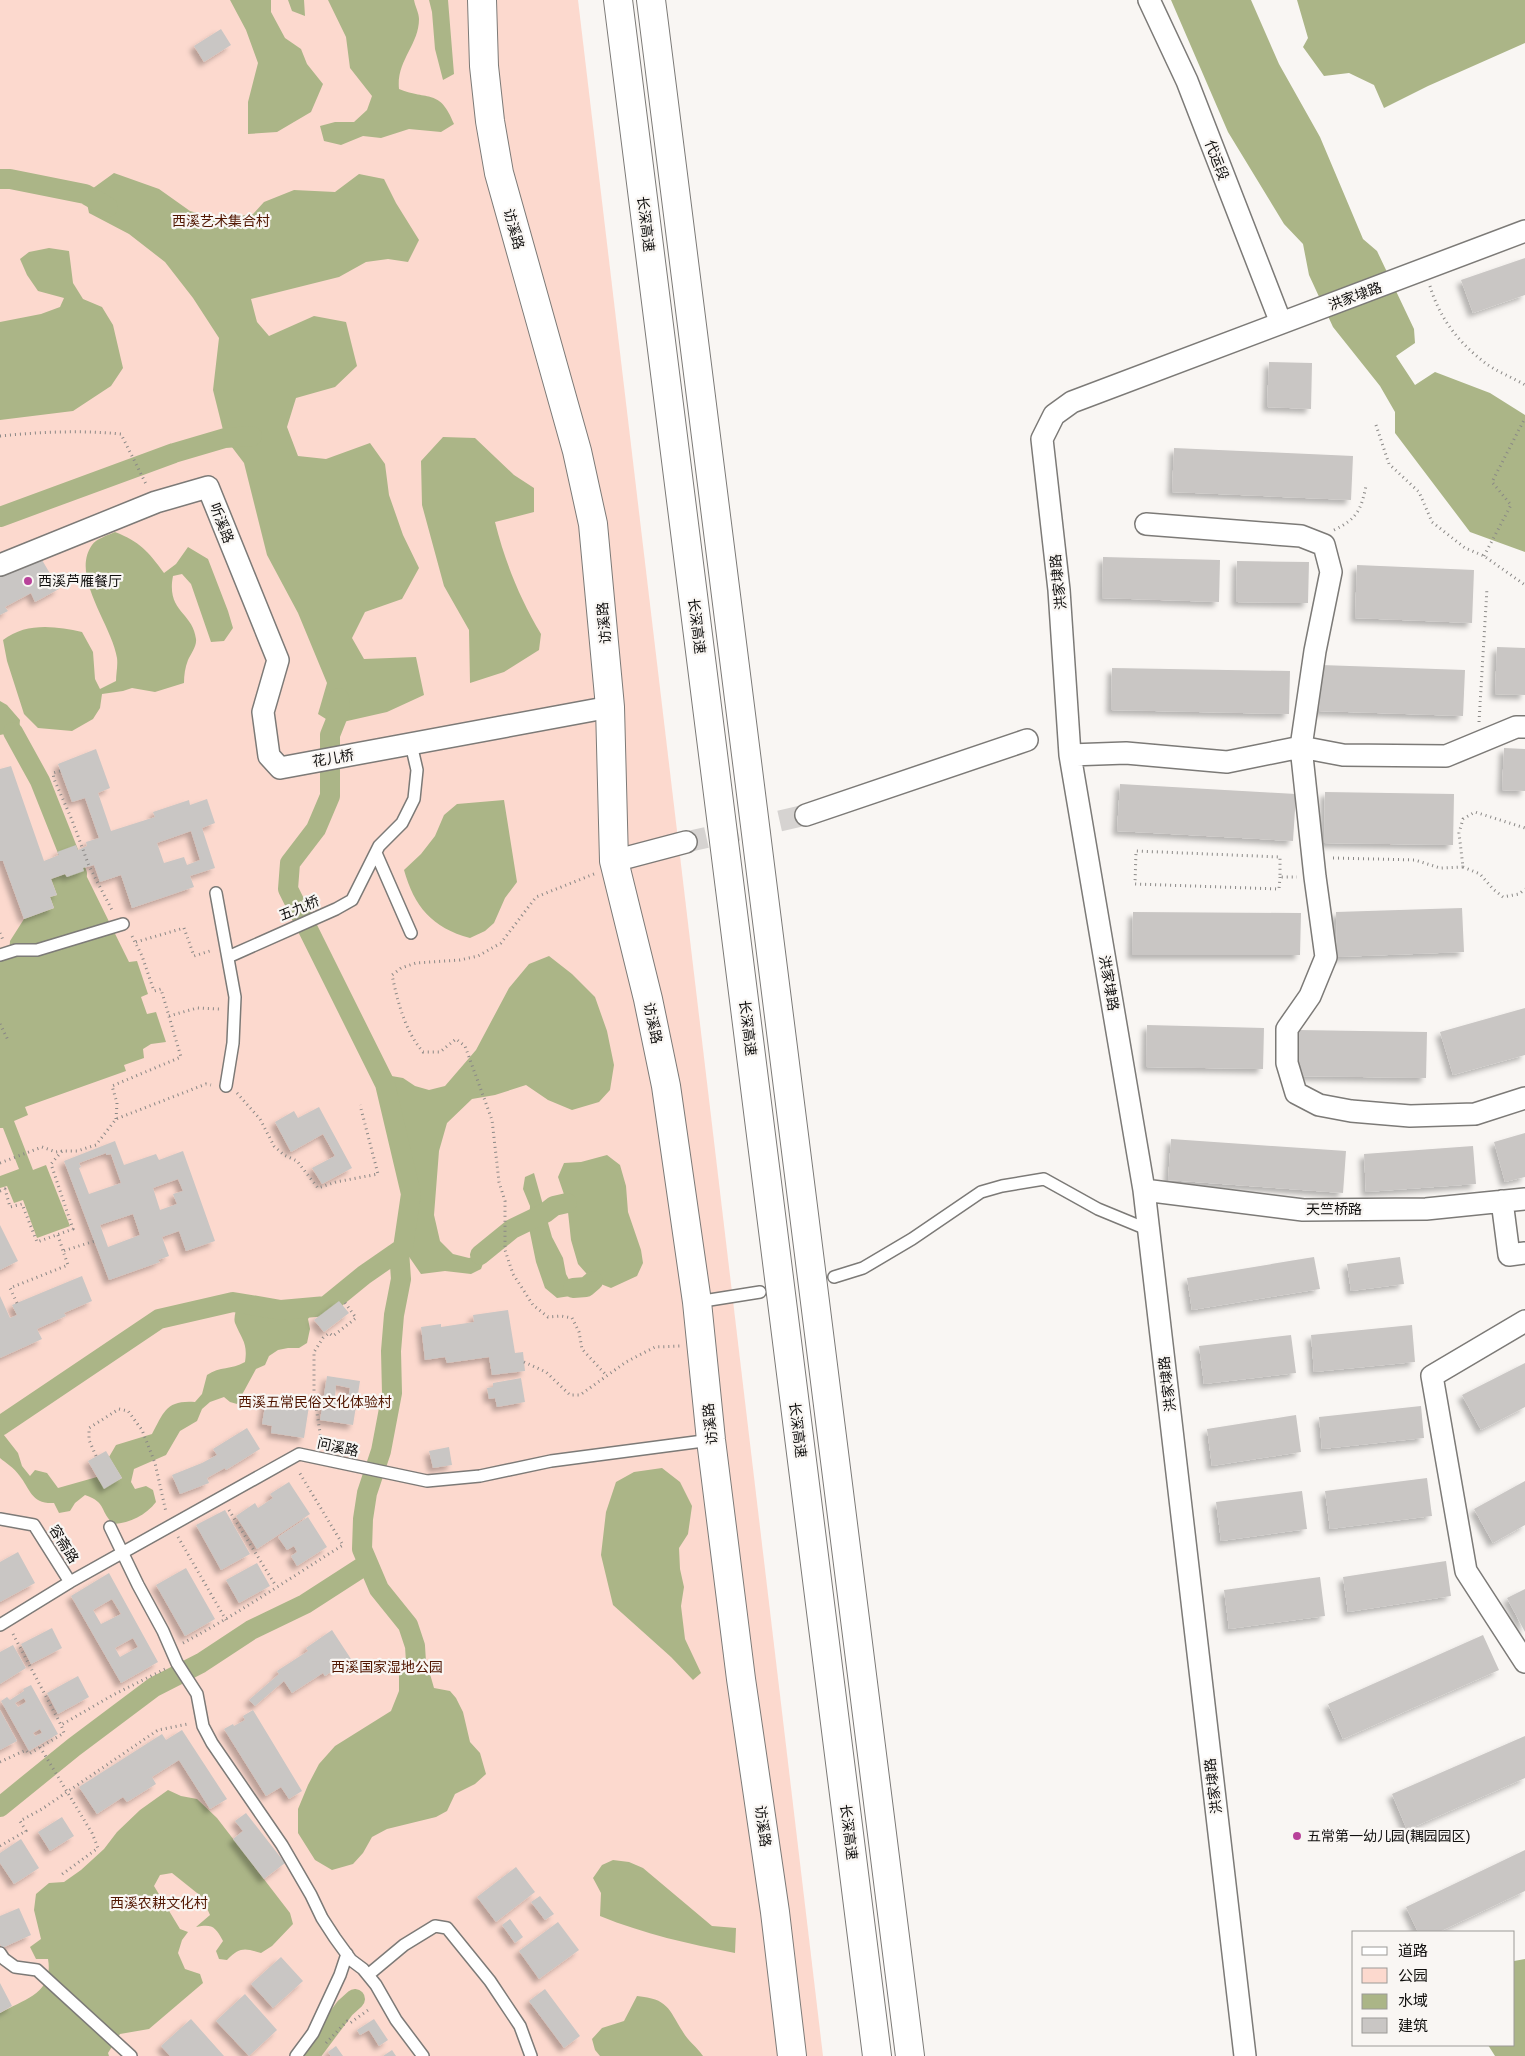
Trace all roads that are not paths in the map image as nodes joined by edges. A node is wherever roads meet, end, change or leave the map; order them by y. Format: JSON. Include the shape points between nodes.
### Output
{"nodes":[{"id":1,"x":482,"y":0,"type":"edge"},
{"id":2,"x":618,"y":0,"type":"edge"},
{"id":3,"x":651,"y":0,"type":"edge"},
{"id":4,"x":1149,"y":0,"type":"edge"},
{"id":5,"x":1525,"y":232,"type":"edge"},
{"id":6,"x":1281,"y":323,"type":"junction"},
{"id":7,"x":1146,"y":524,"type":"dead end"},
{"id":8,"x":0,"y":565,"type":"edge"},
{"id":9,"x":610,"y":708,"type":"junction"},
{"id":10,"x":1525,"y":727,"type":"edge"},
{"id":11,"x":1026,"y":740,"type":"dead end"},
{"id":12,"x":412,"y":744,"type":"junction"},
{"id":13,"x":1301,"y":748,"type":"junction"},
{"id":14,"x":1070,"y":755,"type":"junction"},
{"id":15,"x":280,"y":768,"type":"joint"},
{"id":16,"x":806,"y":815,"type":"tunnel mouth"},
{"id":17,"x":686,"y":842,"type":"tunnel mouth"},
{"id":18,"x":376,"y":853,"type":"junction"},
{"id":19,"x":615,"y":864,"type":"junction"},
{"id":20,"x":216,"y":893,"type":"dead end"},
{"id":21,"x":123,"y":924,"type":"road end"},
{"id":22,"x":411,"y":933,"type":"dead end"},
{"id":23,"x":226,"y":952,"type":"junction"},
{"id":24,"x":0,"y":955,"type":"edge"},
{"id":25,"x":226,"y":1086,"type":"road end"},
{"id":26,"x":1525,"y":1098,"type":"edge"},
{"id":27,"x":1144,"y":1190,"type":"junction"},
{"id":28,"x":1525,"y":1199,"type":"edge"},
{"id":29,"x":1502,"y":1202,"type":"junction"},
{"id":30,"x":1149,"y":1230,"type":"junction"},
{"id":31,"x":1525,"y":1253,"type":"edge"},
{"id":32,"x":834,"y":1277,"type":"dead end"},
{"id":33,"x":760,"y":1292,"type":"dead end"},
{"id":34,"x":696,"y":1302,"type":"junction"},
{"id":35,"x":1525,"y":1321,"type":"edge"},
{"id":36,"x":711,"y":1440,"type":"junction"},
{"id":37,"x":0,"y":1519,"type":"edge"},
{"id":38,"x":110,"y":1527,"type":"dead end"},
{"id":39,"x":122,"y":1553,"type":"junction"},
{"id":40,"x":70,"y":1582,"type":"junction"},
{"id":41,"x":3,"y":1623,"type":"edge"},
{"id":42,"x":1525,"y":1662,"type":"edge"},
{"id":43,"x":0,"y":1953,"type":"edge"},
{"id":44,"x":347,"y":1954,"type":"junction"},
{"id":45,"x":368,"y":1975,"type":"junction"},
{"id":46,"x":1244,"y":2051,"type":"edge"},
{"id":47,"x":131,"y":2056,"type":"edge"},
{"id":48,"x":296,"y":2056,"type":"edge"},
{"id":49,"x":424,"y":2056,"type":"edge"},
{"id":50,"x":531,"y":2056,"type":"edge"},
{"id":51,"x":792,"y":2056,"type":"edge"},
{"id":52,"x":877,"y":2056,"type":"edge"},
{"id":53,"x":910,"y":2056,"type":"edge"}],
"edges":[{"from":1,"to":9,"type":"main road","name":"访溪路","via":[[485,76],[499,173],[577,451],[593,524]]},
{"from":2,"to":52,"type":"main road","name":"长深高速"},
{"from":3,"to":53,"type":"main road"},
{"from":4,"to":6,"type":"street","name":"代运段","via":[[1188,81]]},
{"from":5,"to":6,"type":"street","name":"洪家埭路"},
{"from":6,"to":14,"type":"street","name":"洪家埭路","via":[[1072,402],[1054,415],[1042,439],[1059,590]]},
{"from":7,"to":13,"type":"street","via":[[1301,536],[1324,545],[1331,572]]},
{"from":8,"to":15,"type":"street","name":"听溪路","via":[[156,502],[208,487],[278,660],[263,712],[269,756]]},
{"from":9,"to":12,"type":"street"},
{"from":9,"to":19,"type":"main road","name":"访溪路"},
{"from":10,"to":13,"type":"street","via":[[1516,727],[1446,756],[1343,755]]},
{"from":11,"to":16,"type":"street"},
{"from":12,"to":15,"type":"street","name":"花儿桥"},
{"from":12,"to":18,"type":"lane","name":"五九桥","via":[[417,770],[414,799],[402,823]]},
{"from":13,"to":14,"type":"street","via":[[1227,762],[1126,753]]},
{"from":13,"to":26,"type":"street","via":[[1326,957],[1310,996],[1287,1029],[1286,1063],[1296,1093],[1319,1105],[1410,1116],[1475,1114]]},
{"from":14,"to":27,"type":"street","name":"洪家埭路"},
{"from":17,"to":19,"type":"street"},
{"from":18,"to":22,"type":"lane"},
{"from":18,"to":23,"type":"lane","name":"五九桥","via":[[352,900],[273,936]]},
{"from":19,"to":34,"type":"main road","name":"访溪路","via":[[666,1086]]},
{"from":20,"to":23,"type":"lane"},
{"from":21,"to":24,"type":"lane","via":[[38,950],[16,950]]},
{"from":23,"to":25,"type":"lane","via":[[235,997],[233,1044]]},
{"from":27,"to":29,"type":"street","name":"天竺桥路","via":[[1303,1210],[1426,1209]]},
{"from":27,"to":30,"type":"street","name":"洪家埭路"},
{"from":28,"to":29,"type":"street","name":"天竺桥路"},
{"from":29,"to":31,"type":"street","via":[[1509,1255]]},
{"from":30,"to":32,"type":"lane","via":[[1098,1209],[1044,1179],[981,1192],[863,1268]]},
{"from":30,"to":46,"type":"street","name":"洪家埭路"},
{"from":33,"to":34,"type":"lane"},
{"from":34,"to":36,"type":"main road","name":"访溪路"},
{"from":35,"to":42,"type":"street","via":[[1432,1376],[1466,1571]]},
{"from":36,"to":39,"type":"lane","name":"问溪路","via":[[551,1462],[480,1476],[427,1481],[299,1454]]},
{"from":36,"to":51,"type":"main road","name":"访溪路"},
{"from":37,"to":40,"type":"lane","name":"容斋路","via":[[34,1525]]},
{"from":38,"to":39,"type":"lane"},
{"from":39,"to":40,"type":"lane","name":"问溪路"},
{"from":39,"to":44,"type":"lane","via":[[177,1663],[197,1694],[203,1726],[212,1743],[282,1845],[322,1918]]},
{"from":40,"to":41,"type":"lane","name":"问溪路"},
{"from":43,"to":47,"type":"lane","via":[[15,1966],[37,1970]]},
{"from":44,"to":45,"type":"lane"},
{"from":44,"to":48,"type":"lane","via":[[313,2033]]},
{"from":45,"to":49,"type":"lane","via":[[396,2020]]},
{"from":45,"to":50,"type":"lane","via":[[404,1945],[436,1926],[446,1928],[490,1981],[520,2026]]}]}
